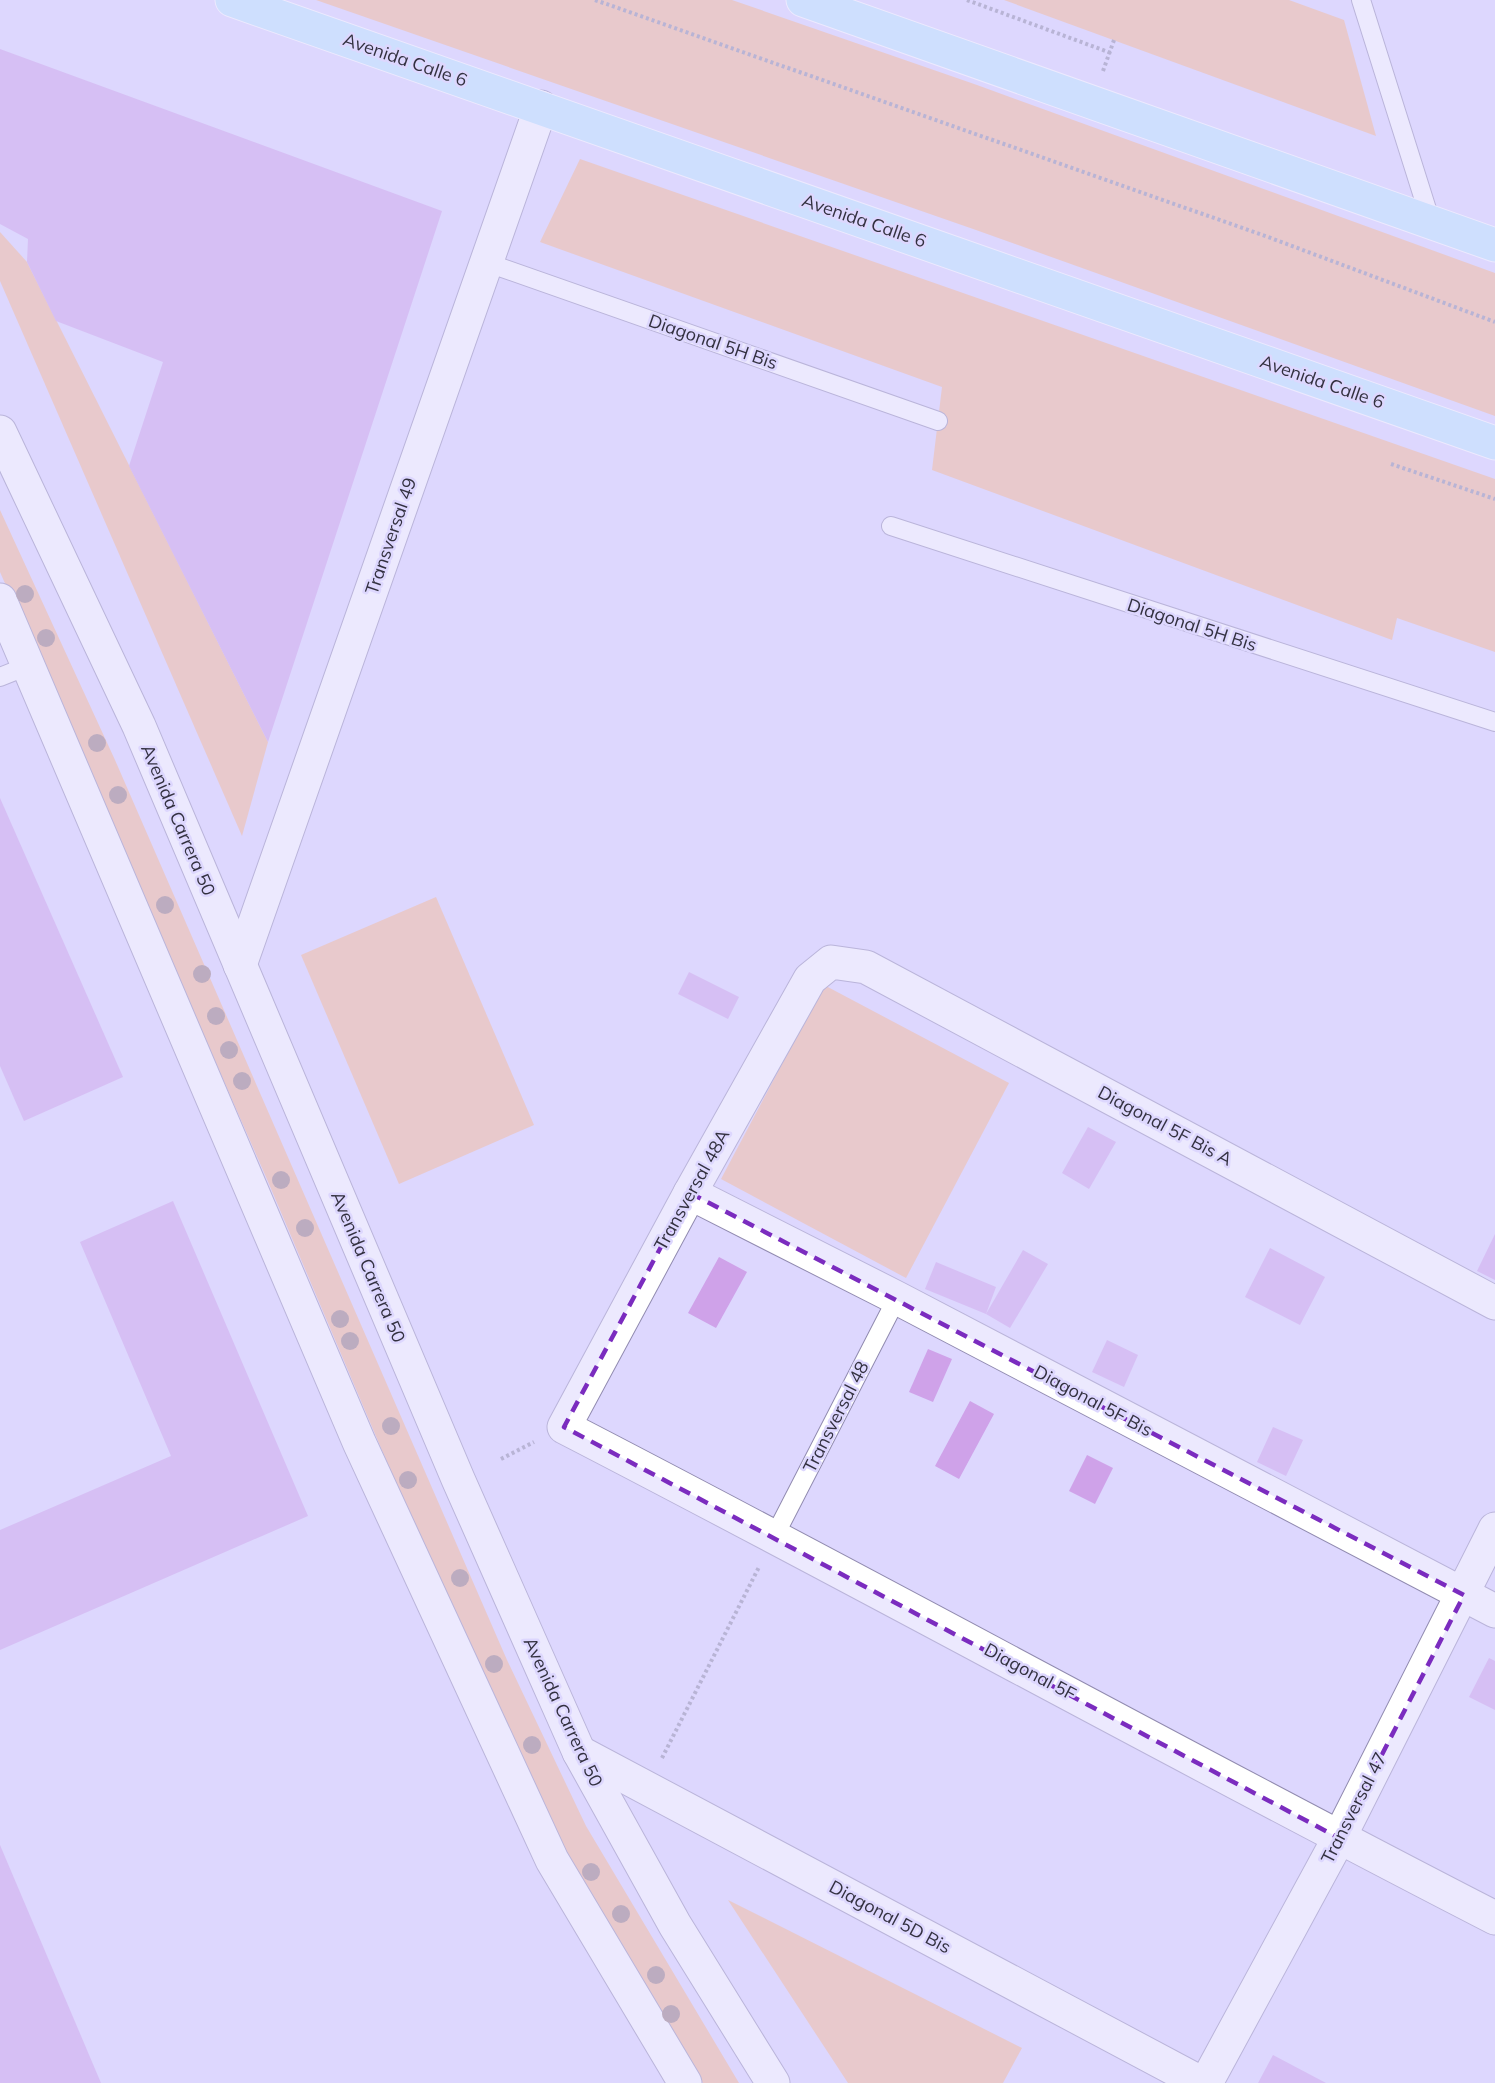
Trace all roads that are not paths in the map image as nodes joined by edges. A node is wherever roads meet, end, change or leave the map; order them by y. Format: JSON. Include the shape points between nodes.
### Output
{"nodes":[{"id":1,"x":232,"y":0,"type":"edge"},
{"id":2,"x":803,"y":0,"type":"edge"},
{"id":3,"x":1361,"y":0,"type":"edge"},
{"id":4,"x":541,"y":107,"type":"junction"},
{"id":5,"x":1431,"y":222,"type":"junction"},
{"id":6,"x":1495,"y":245,"type":"edge"},
{"id":7,"x":488,"y":263,"type":"junction"},
{"id":8,"x":938,"y":421,"type":"dead end"},
{"id":9,"x":0,"y":432,"type":"edge"},
{"id":10,"x":1495,"y":443,"type":"edge"},
{"id":11,"x":891,"y":526,"type":"dead end"},
{"id":12,"x":0,"y":600,"type":"edge"},
{"id":13,"x":30,"y":665,"type":"junction"},
{"id":14,"x":0,"y":676,"type":"edge"},
{"id":15,"x":1495,"y":722,"type":"edge"},
{"id":16,"x":831,"y":962,"type":"joint"},
{"id":17,"x":240,"y":965,"type":"junction"},
{"id":18,"x":690,"y":1193,"type":"junction"},
{"id":19,"x":897,"y":1298,"type":"junction"},
{"id":20,"x":1495,"y":1303,"type":"edge"},
{"id":21,"x":564,"y":1427,"type":"joint"},
{"id":22,"x":1495,"y":1529,"type":"edge"},
{"id":23,"x":775,"y":1535,"type":"junction"},
{"id":24,"x":1464,"y":1594,"type":"junction"},
{"id":25,"x":1495,"y":1611,"type":"edge"},
{"id":26,"x":579,"y":1752,"type":"junction"},
{"id":27,"x":1339,"y":1838,"type":"junction"},
{"id":28,"x":1495,"y":1918,"type":"edge"},
{"id":29,"x":685,"y":2083,"type":"edge"},
{"id":30,"x":772,"y":2083,"type":"edge"},
{"id":31,"x":1201,"y":2083,"type":"edge"},
{"id":32,"x":1206,"y":2083,"type":"edge"}],
"edges":[{"from":1,"to":4,"type":"main road","name":"Avenida Calle 6"},
{"from":2,"to":5,"type":"main road"},
{"from":3,"to":5,"type":"lane"},
{"from":4,"to":7,"type":"street","name":"Transversal 49"},
{"from":4,"to":10,"type":"main road","name":"Avenida Calle 6"},
{"from":5,"to":6,"type":"main road"},
{"from":7,"to":8,"type":"lane","name":"Diagonal 5H Bis"},
{"from":7,"to":17,"type":"street","name":"Transversal 49"},
{"from":9,"to":17,"type":"street","name":"Avenida Carrera 50","via":[[139,726]]},
{"from":11,"to":15,"type":"lane","name":"Diagonal 5H Bis"},
{"from":12,"to":13,"type":"street"},
{"from":13,"to":14,"type":"lane"},
{"from":13,"to":29,"type":"street","via":[[359,1442],[547,1849]]},
{"from":16,"to":18,"type":"street","name":"Transversal 48A","via":[[810,979]]},
{"from":16,"to":20,"type":"street","name":"Diagonal 5F Bis A","via":[[867,967]]},
{"from":17,"to":26,"type":"street","name":"Avenida Carrera 50","via":[[458,1479]]},
{"from":18,"to":19,"type":"street","name":"Diagonal 5F Bis"},
{"from":18,"to":21,"type":"street","name":"Transversal 48A"},
{"from":19,"to":23,"type":"lane","name":"Transversal 48"},
{"from":19,"to":24,"type":"street","name":"Diagonal 5F Bis"},
{"from":21,"to":23,"type":"street","name":"Diagonal 5F"},
{"from":22,"to":24,"type":"street","name":"Transversal 47"},
{"from":23,"to":27,"type":"street","name":"Diagonal 5F"},
{"from":24,"to":25,"type":"street","name":"Diagonal 5F Bis"},
{"from":24,"to":27,"type":"street","name":"Transversal 47"},
{"from":26,"to":30,"type":"street","name":"Avenida Carrera 50","via":[[675,1926]]},
{"from":26,"to":31,"type":"street","name":"Diagonal 5D Bis"},
{"from":27,"to":28,"type":"street","name":"Diagonal 5F"},
{"from":27,"to":32,"type":"street","name":"Transversal 47"}]}
